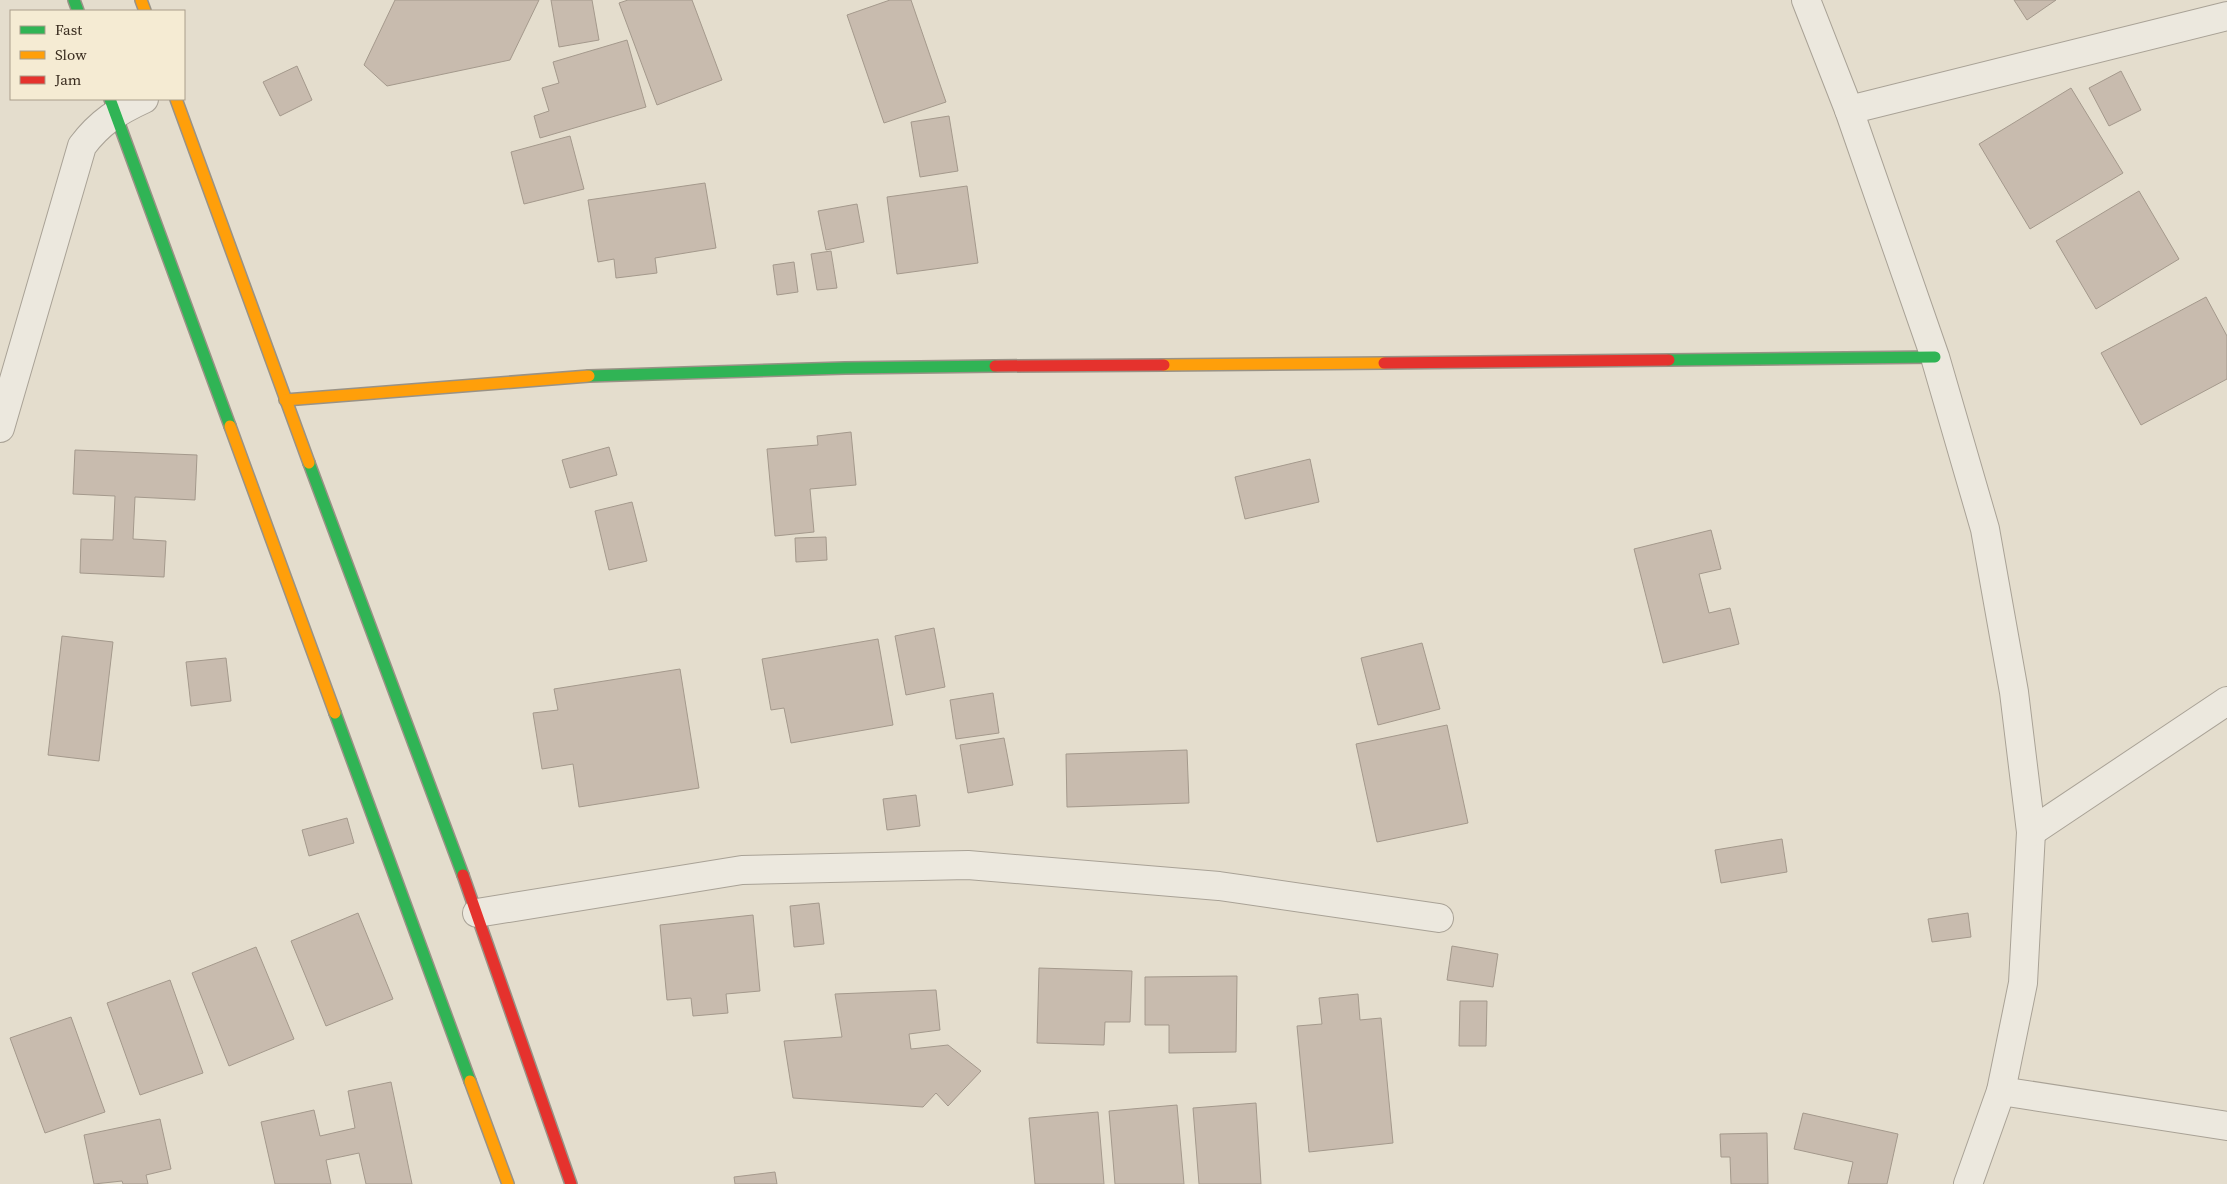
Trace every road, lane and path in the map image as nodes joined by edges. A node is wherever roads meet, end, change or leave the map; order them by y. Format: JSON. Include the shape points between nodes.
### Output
{"nodes":[{"id":1,"x":1806,"y":0,"type":"edge"},
{"id":2,"x":2227,"y":16,"type":"edge"},
{"id":3,"x":139,"y":100,"type":"edge"},
{"id":4,"x":176,"y":100,"type":"edge"},
{"id":5,"x":112,"y":106,"type":"edge"},
{"id":6,"x":1849,"y":110,"type":"junction"},
{"id":7,"x":1935,"y":357,"type":"junction"},
{"id":8,"x":285,"y":400,"type":"junction"},
{"id":9,"x":0,"y":428,"type":"edge"},
{"id":10,"x":2227,"y":701,"type":"edge"},
{"id":11,"x":2031,"y":832,"type":"junction"},
{"id":12,"x":477,"y":913,"type":"junction"},
{"id":13,"x":1439,"y":918,"type":"dead end"},
{"id":14,"x":2001,"y":1092,"type":"junction"},
{"id":15,"x":2227,"y":1126,"type":"edge"},
{"id":16,"x":508,"y":1184,"type":"edge"},
{"id":17,"x":571,"y":1184,"type":"edge"},
{"id":18,"x":1968,"y":1184,"type":"edge"}],
"edges":[{"from":1,"to":6,"type":"street"},
{"from":2,"to":6,"type":"street"},
{"from":3,"to":5,"type":"street"},
{"from":4,"to":8,"type":"street"},
{"from":5,"to":9,"type":"street","via":[[82,146]]},
{"from":5,"to":16,"type":"street"},
{"from":6,"to":7,"type":"street"},
{"from":7,"to":8,"type":"street","via":[[835,368],[582,376]]},
{"from":7,"to":11,"type":"street","via":[[1986,529],[2014,692]]},
{"from":8,"to":12,"type":"street"},
{"from":10,"to":11,"type":"street"},
{"from":11,"to":14,"type":"street","via":[[2023,984]]},
{"from":12,"to":13,"type":"street","via":[[742,870],[968,865],[1220,886]]},
{"from":12,"to":17,"type":"street"},
{"from":14,"to":15,"type":"street"},
{"from":14,"to":18,"type":"street"}]}
